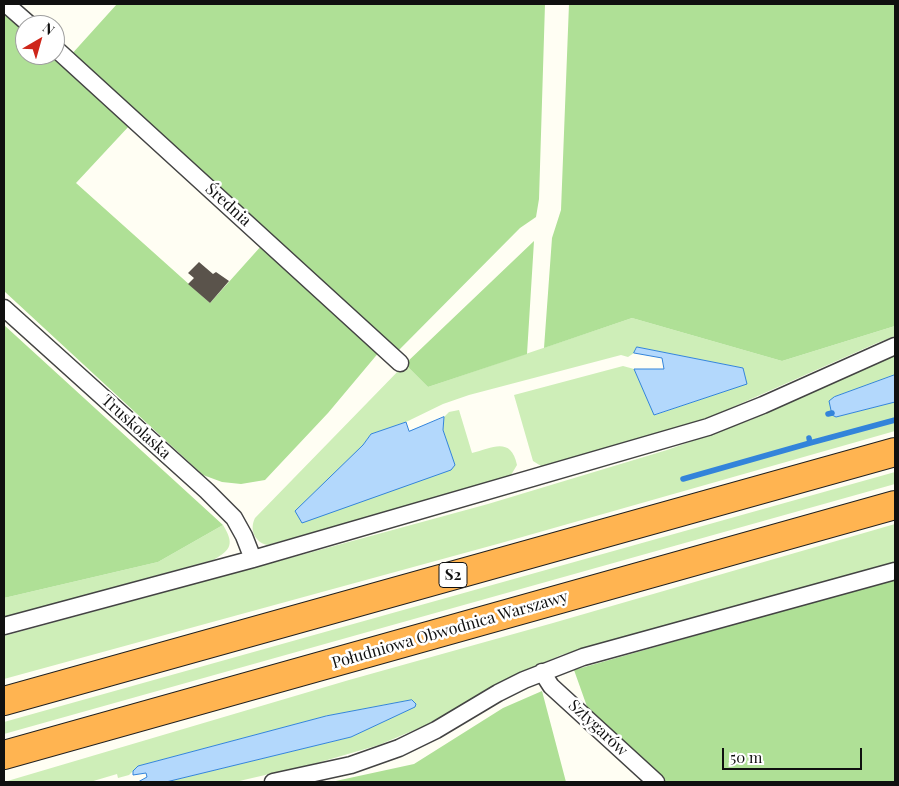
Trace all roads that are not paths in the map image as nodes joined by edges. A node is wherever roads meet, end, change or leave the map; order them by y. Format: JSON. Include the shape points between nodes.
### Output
{"nodes":[{"id":1,"x":6,"y":4,"type":"edge"},
{"id":2,"x":19,"y":15,"type":"edge"},
{"id":3,"x":65,"y":57,"type":"edge"},
{"id":4,"x":4,"y":308,"type":"edge"},
{"id":5,"x":895,"y":346,"type":"edge"},
{"id":6,"x":400,"y":363,"type":"dead end"},
{"id":7,"x":895,"y":452,"type":"edge"},
{"id":8,"x":895,"y":505,"type":"edge"},
{"id":9,"x":253,"y":559,"type":"junction"},
{"id":10,"x":895,"y":571,"type":"edge"},
{"id":11,"x":4,"y":626,"type":"edge"},
{"id":12,"x":542,"y":672,"type":"junction"},
{"id":13,"x":4,"y":701,"type":"edge"},
{"id":14,"x":4,"y":756,"type":"edge"},
{"id":15,"x":273,"y":782,"type":"edge"},
{"id":16,"x":656,"y":782,"type":"edge"}],
"edges":[{"from":1,"to":2,"type":"street"},
{"from":3,"to":6,"type":"street","name":"Średnia"},
{"from":4,"to":9,"type":"street","name":"Truskolaska","via":[[234,518]]},
{"from":5,"to":9,"type":"street","via":[[763,406],[708,427]]},
{"from":7,"to":13,"type":"highway","number":"S2"},
{"from":8,"to":14,"type":"highway","name":"Południowa Obwodnica Warszawy"},
{"from":9,"to":11,"type":"street"},
{"from":10,"to":12,"type":"street","via":[[583,657]]},
{"from":12,"to":15,"type":"street","via":[[399,748],[351,765]]},
{"from":12,"to":16,"type":"street","name":"Sztygarów","via":[[551,686]]}]}
